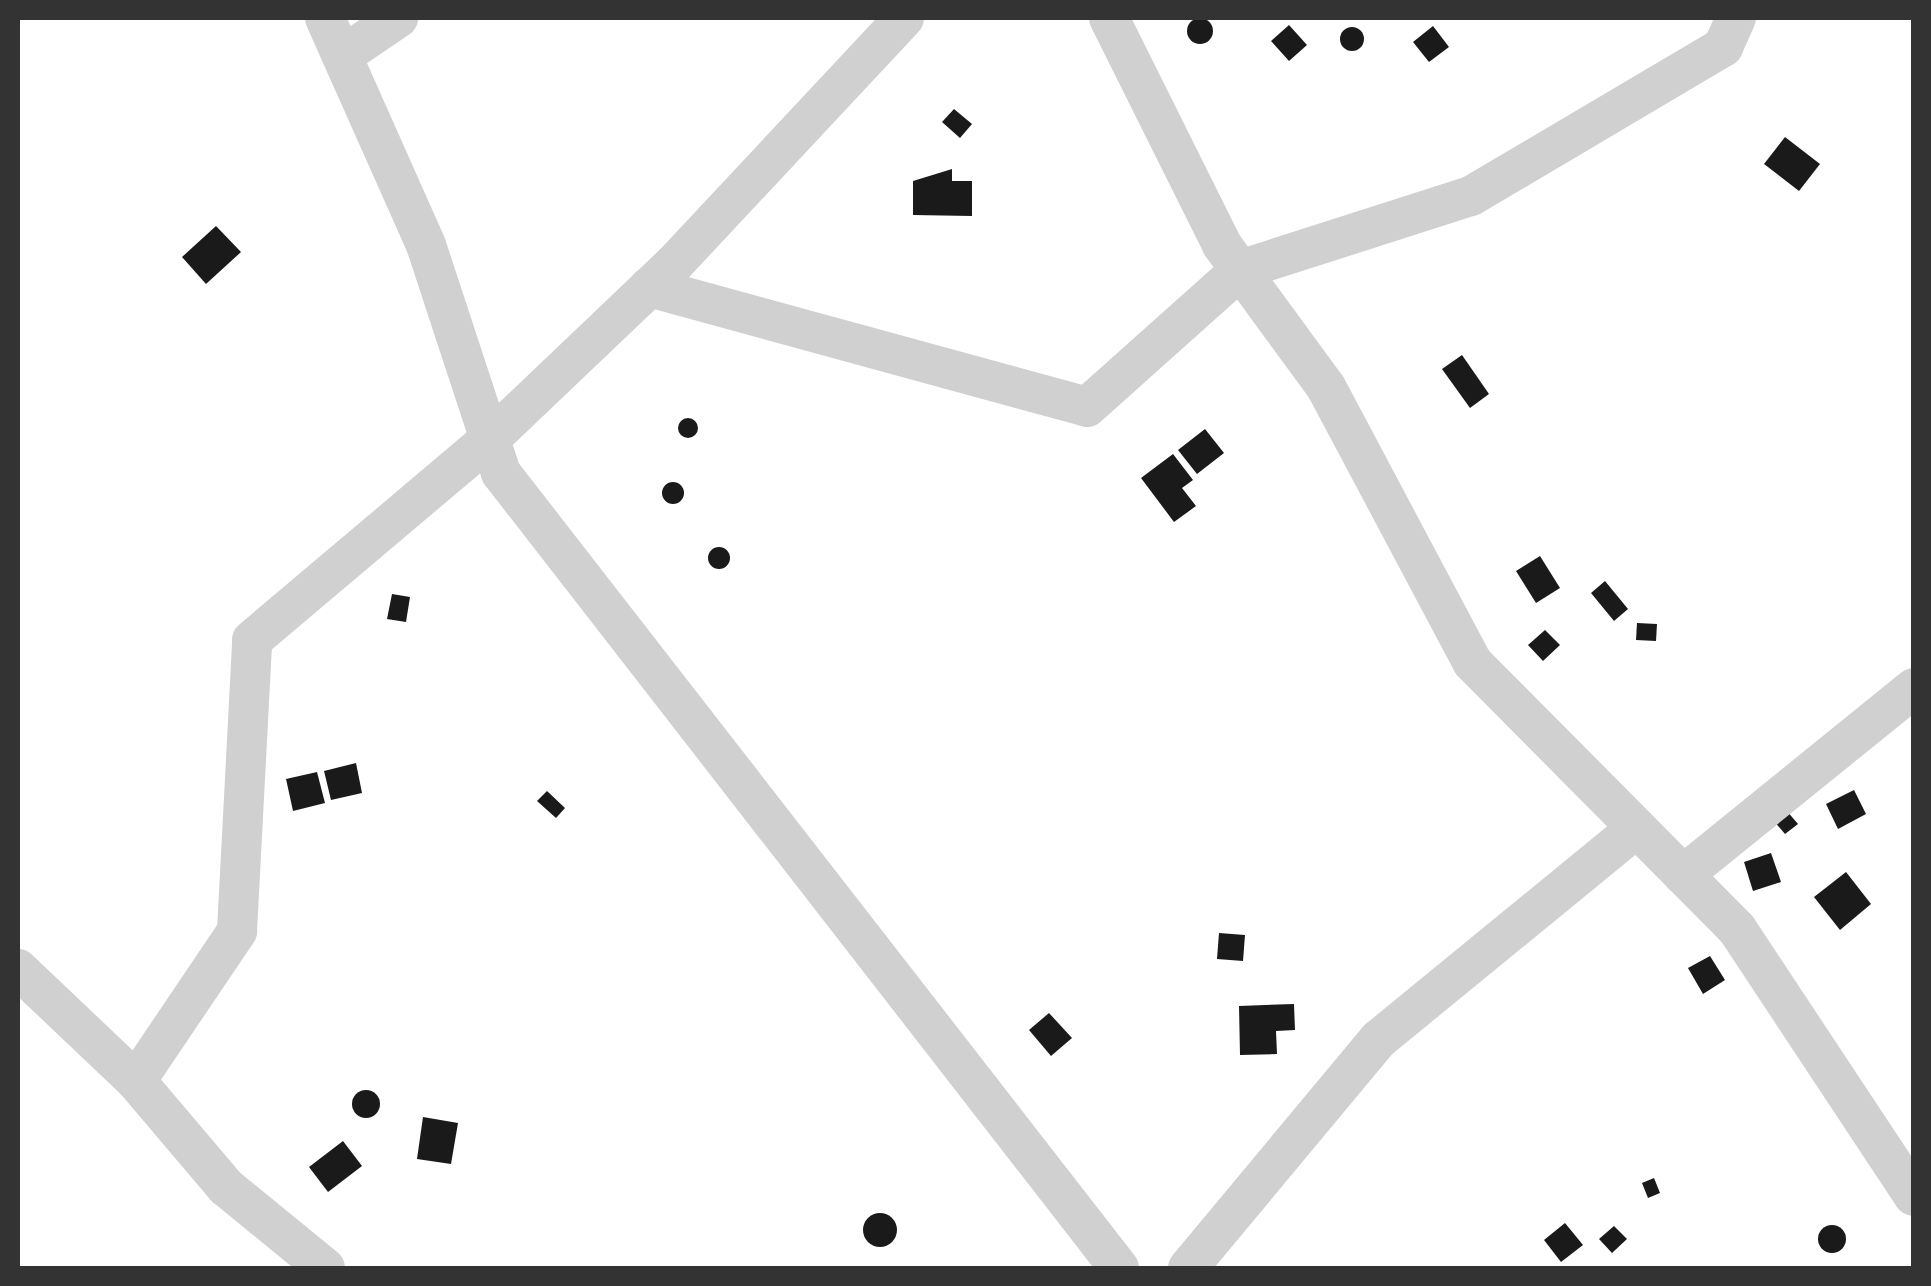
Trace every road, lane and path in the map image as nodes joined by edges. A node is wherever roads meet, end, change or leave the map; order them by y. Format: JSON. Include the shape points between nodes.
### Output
{"nodes":[{"id":1,"x":325,"y":18,"type":"edge"},
{"id":2,"x":398,"y":18,"type":"edge"},
{"id":3,"x":904,"y":18,"type":"edge"},
{"id":4,"x":1109,"y":18,"type":"edge"},
{"id":5,"x":1736,"y":18,"type":"edge"},
{"id":6,"x":342,"y":56,"type":"junction"},
{"id":7,"x":1240,"y":270,"type":"junction"},
{"id":8,"x":649,"y":287,"type":"junction"},
{"id":9,"x":490,"y":439,"type":"junction"},
{"id":10,"x":1914,"y":688,"type":"edge"},
{"id":11,"x":1637,"y":828,"type":"junction"},
{"id":12,"x":1683,"y":874,"type":"junction"},
{"id":13,"x":18,"y":969,"type":"edge"},
{"id":14,"x":136,"y":1081,"type":"junction"},
{"id":15,"x":1914,"y":1196,"type":"edge"},
{"id":16,"x":325,"y":1268,"type":"edge"},
{"id":17,"x":1119,"y":1268,"type":"edge"},
{"id":18,"x":1188,"y":1268,"type":"edge"}],
"edges":[{"from":1,"to":6,"type":"street"},
{"from":2,"to":6,"type":"street"},
{"from":3,"to":8,"type":"street"},
{"from":4,"to":7,"type":"street"},
{"from":5,"to":7,"type":"street","via":[[1723,47],[1471,196]]},
{"from":6,"to":9,"type":"street","via":[[426,246]]},
{"from":7,"to":8,"type":"street","via":[[1087,407]]},
{"from":7,"to":11,"type":"street","via":[[1326,387],[1472,662]]},
{"from":8,"to":9,"type":"street"},
{"from":9,"to":14,"type":"street","via":[[252,640],[237,931]]},
{"from":9,"to":17,"type":"street","via":[[501,473],[662,689],[985,1085]]},
{"from":10,"to":12,"type":"street"},
{"from":11,"to":12,"type":"street"},
{"from":11,"to":18,"type":"street","via":[[1379,1039]]},
{"from":12,"to":15,"type":"street","via":[[1736,929]]},
{"from":13,"to":14,"type":"street"},
{"from":14,"to":16,"type":"street","via":[[226,1187]]}]}
